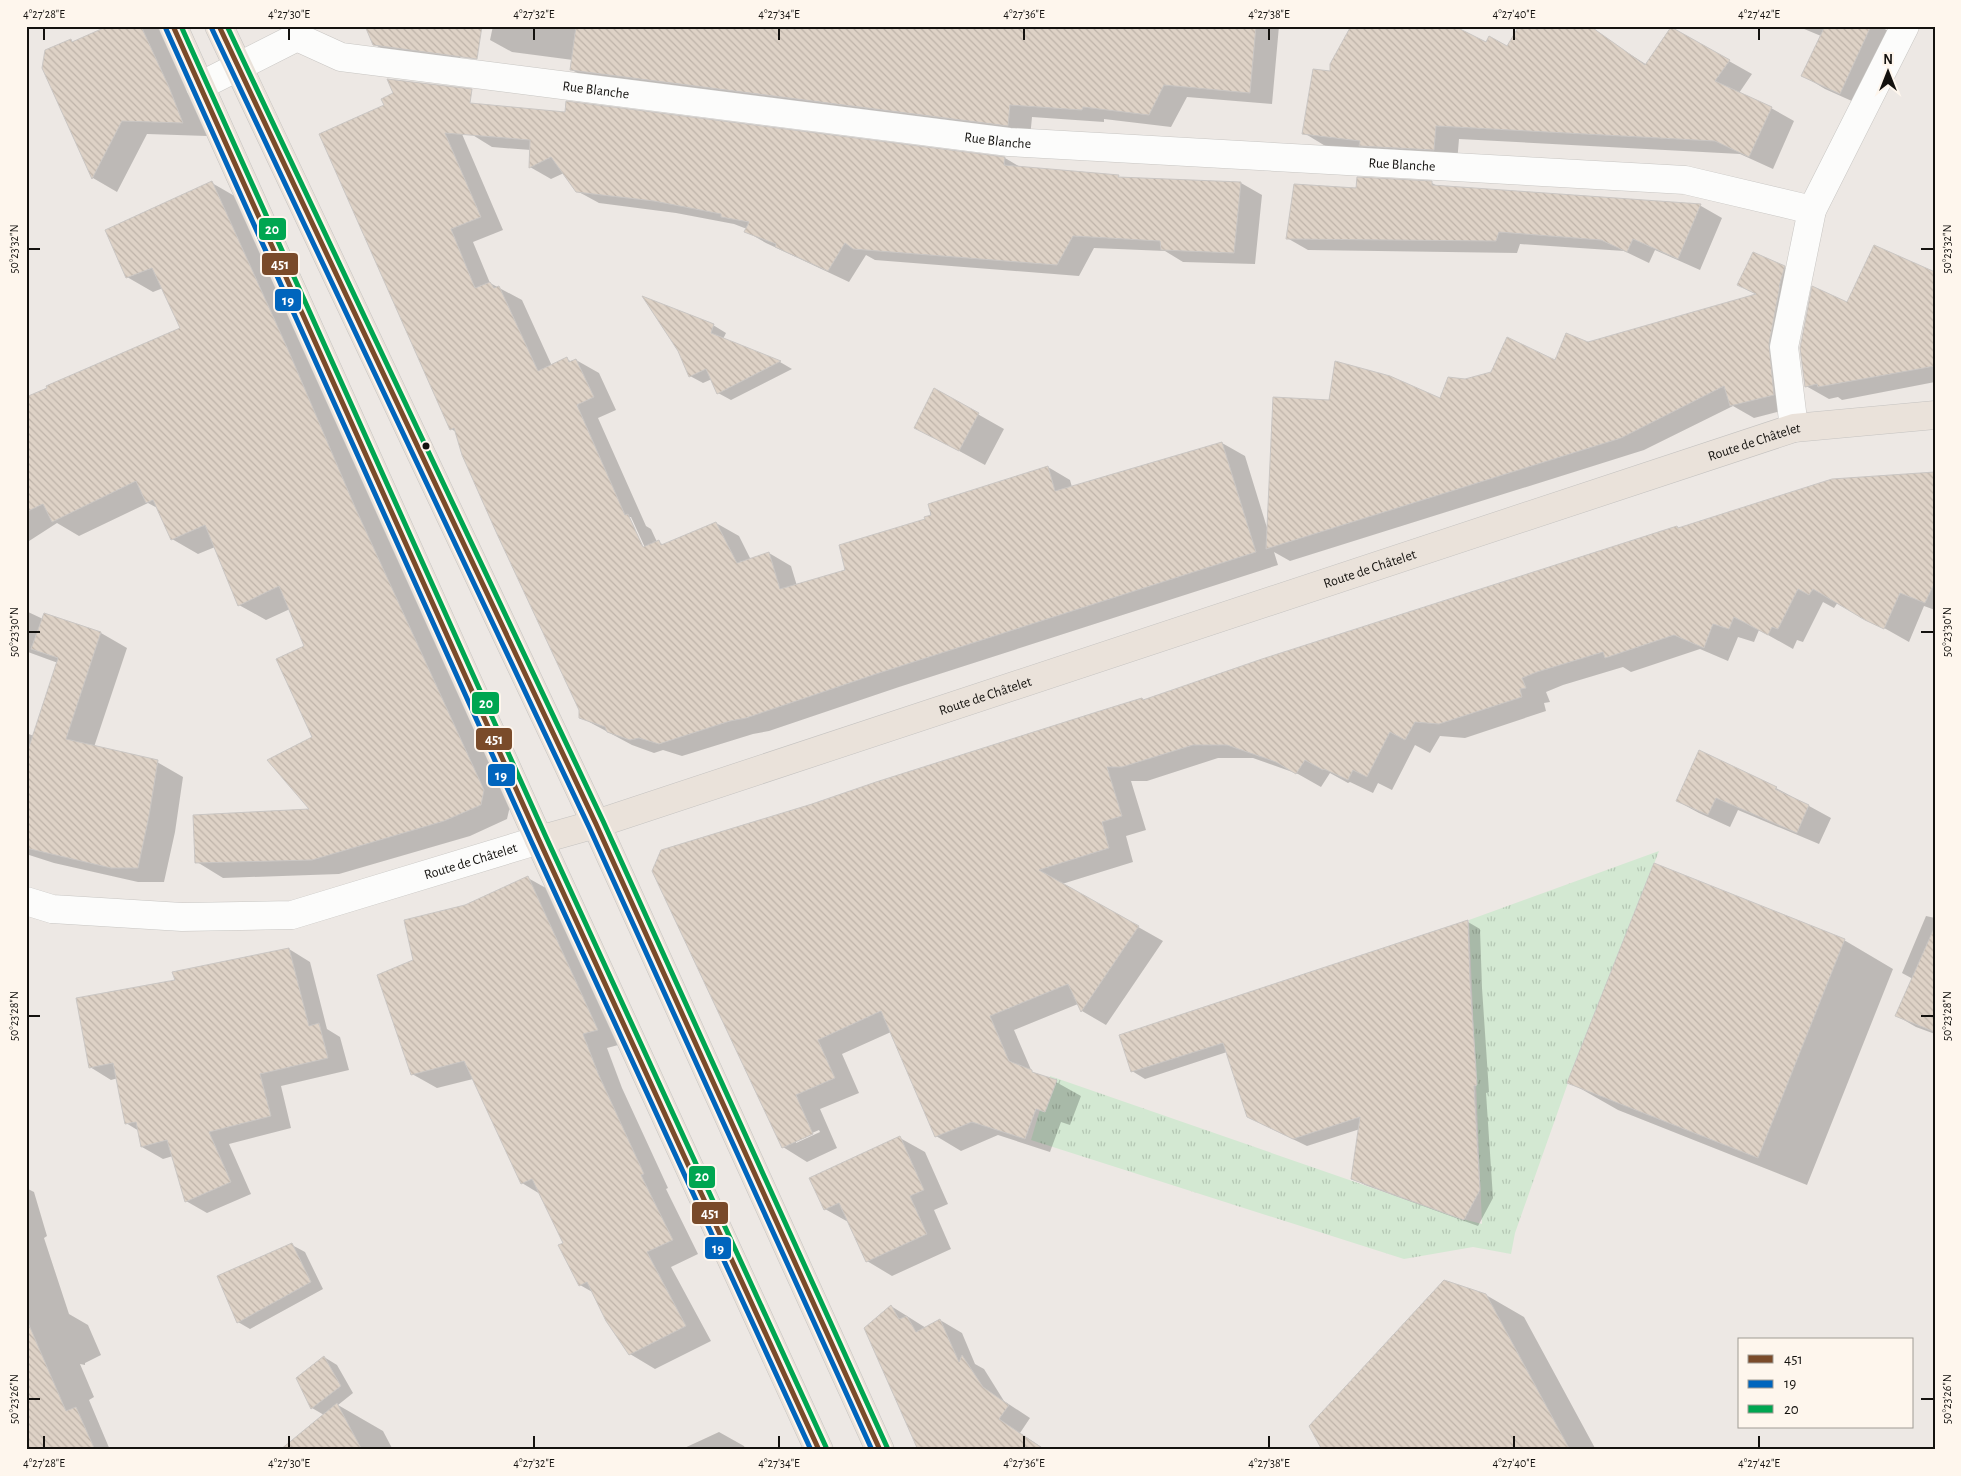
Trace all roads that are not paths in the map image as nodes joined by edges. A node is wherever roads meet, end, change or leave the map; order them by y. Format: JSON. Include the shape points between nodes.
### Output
{"nodes":[{"id":1,"x":173,"y":26,"type":"edge"},
{"id":2,"x":219,"y":26,"type":"edge"},
{"id":3,"x":1905,"y":26,"type":"edge"},
{"id":4,"x":300,"y":32,"type":"edge"},
{"id":5,"x":237,"y":67,"type":"junction"},
{"id":6,"x":200,"y":86,"type":"junction"},
{"id":7,"x":1812,"y":210,"type":"junction"},
{"id":8,"x":1935,"y":415,"type":"edge"},
{"id":9,"x":1794,"y":428,"type":"junction"},
{"id":10,"x":596,"y":824,"type":"junction"},
{"id":11,"x":539,"y":840,"type":"junction"},
{"id":12,"x":26,"y":901,"type":"edge"},
{"id":13,"x":819,"y":1450,"type":"edge"},
{"id":14,"x":880,"y":1450,"type":"edge"}],
"edges":[{"from":1,"to":6,"type":"main road"},
{"from":2,"to":5,"type":"main road"},
{"from":3,"to":7,"type":"street"},
{"from":4,"to":5,"type":"street","name":"Rue Blanche"},
{"from":4,"to":7,"type":"street","name":"Rue Blanche","via":[[341,57],[1009,142],[1686,180]]},
{"from":5,"to":6,"type":"street","name":"Rue Blanche"},
{"from":5,"to":10,"type":"main road"},
{"from":6,"to":11,"type":"main road"},
{"from":7,"to":9,"type":"street","via":[[1784,347]]},
{"from":8,"to":9,"type":"main road","name":"Route de Châtelet"},
{"from":9,"to":10,"type":"main road","name":"Route de Châtelet"},
{"from":10,"to":11,"type":"main road","name":"Route de Châtelet"},
{"from":10,"to":14,"type":"main road"},
{"from":11,"to":12,"type":"street","name":"Route de Châtelet","via":[[292,915],[182,917],[52,909]]},
{"from":11,"to":13,"type":"main road"}]}
